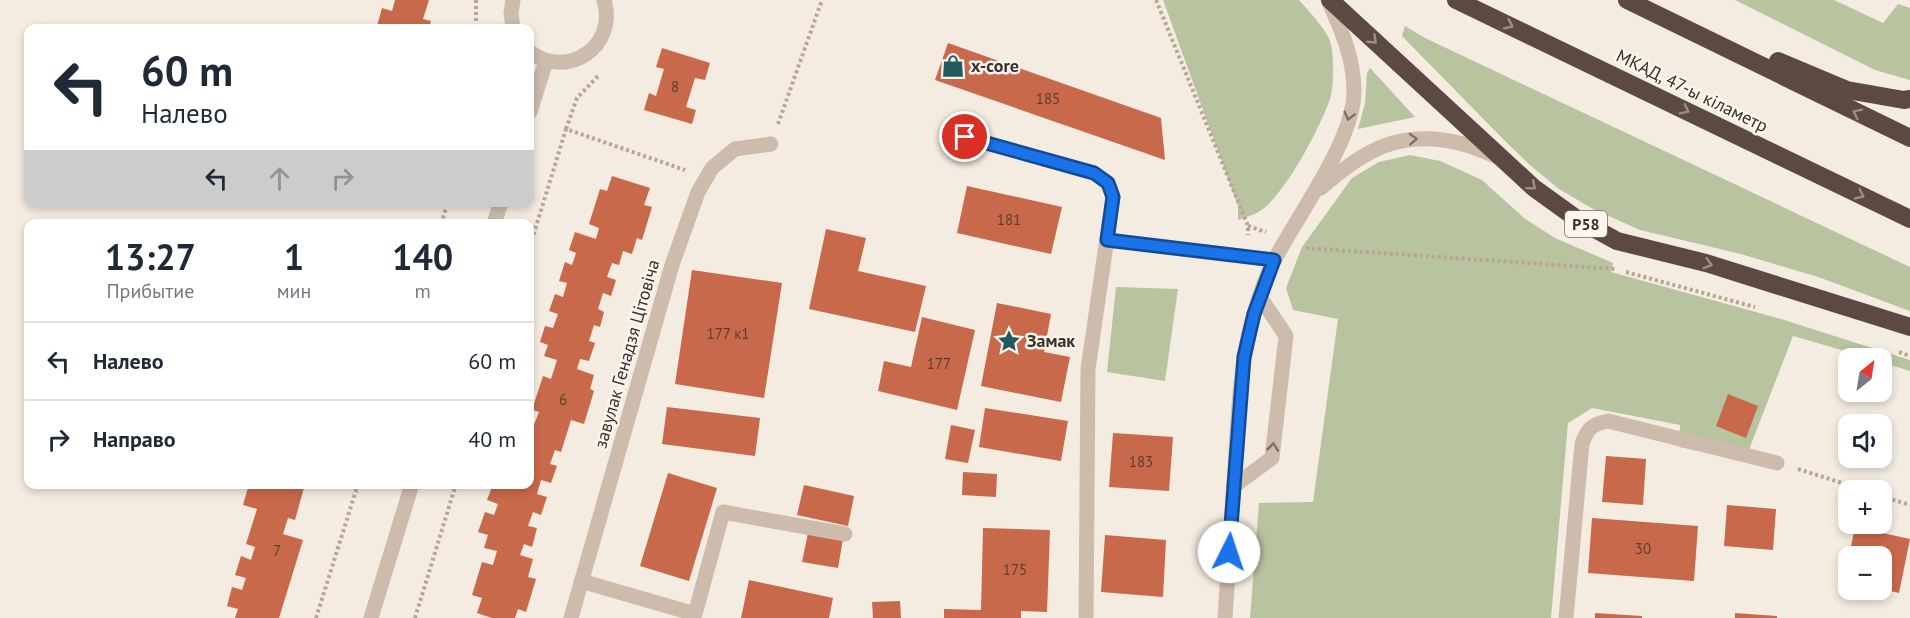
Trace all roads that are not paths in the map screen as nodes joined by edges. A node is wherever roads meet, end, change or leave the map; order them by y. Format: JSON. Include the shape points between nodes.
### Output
{"nodes":[{"id":1,"x":513,"y":0,"type":"edge"},
{"id":2,"x":604,"y":0,"type":"edge"},
{"id":3,"x":1329,"y":0,"type":"edge"},
{"id":4,"x":1456,"y":0,"type":"edge"},
{"id":5,"x":1627,"y":0,"type":"edge"},
{"id":6,"x":1632,"y":0,"type":"edge"},
{"id":7,"x":512,"y":24,"type":"edge"},
{"id":8,"x":534,"y":54,"type":"edge"},
{"id":9,"x":546,"y":61,"type":"junction"},
{"id":10,"x":534,"y":99,"type":"edge"},
{"id":11,"x":1910,"y":99,"type":"edge"},
{"id":12,"x":965,"y":137,"type":"dead end"},
{"id":13,"x":1910,"y":138,"type":"edge"},
{"id":14,"x":771,"y":144,"type":"road end"},
{"id":15,"x":1500,"y":158,"type":"junction"},
{"id":16,"x":1310,"y":198,"type":"junction"},
{"id":17,"x":1910,"y":219,"type":"edge"},
{"id":18,"x":1107,"y":240,"type":"junction"},
{"id":19,"x":1274,"y":260,"type":"junction"},
{"id":20,"x":1260,"y":297,"type":"junction"},
{"id":21,"x":1910,"y":327,"type":"edge"},
{"id":22,"x":1777,"y":463,"type":"road end"},
{"id":23,"x":1234,"y":486,"type":"junction"},
{"id":24,"x":410,"y":489,"type":"edge"},
{"id":25,"x":845,"y":534,"type":"dead end"},
{"id":26,"x":581,"y":581,"type":"junction"},
{"id":27,"x":371,"y":618,"type":"edge"},
{"id":28,"x":571,"y":618,"type":"edge"},
{"id":29,"x":1086,"y":618,"type":"edge"},
{"id":30,"x":1225,"y":618,"type":"edge"},
{"id":31,"x":1566,"y":618,"type":"edge"}],
"edges":[{"from":1,"to":7,"type":"street"},
{"from":2,"to":9,"type":"street","via":[[606,25],[590,52],[577,60]]},
{"from":3,"to":15,"type":"highway","number":"Р58","one_way":true},
{"from":3,"to":16,"type":"street","one_way":true,"via":[[1350,56],[1354,93],[1348,123]]},
{"from":4,"to":17,"type":"highway","name":"МКАД, 47-ы кіламетр","one_way":true},
{"from":13,"to":5,"type":"highway","one_way":true},
{"from":6,"to":11,"type":"highway","via":[[1847,90]]},
{"from":8,"to":9,"type":"street"},
{"from":9,"to":10,"type":"street"},
{"from":12,"to":18,"type":"street","via":[[1094,173],[1108,183],[1113,197]]},
{"from":14,"to":26,"type":"street","name":"завулак Генадзя Цітовіча","via":[[735,149],[712,168],[698,192],[672,265]]},
{"from":16,"to":15,"type":"street","one_way":true,"via":[[1342,168],[1371,150],[1400,140],[1460,143]]},
{"from":15,"to":21,"type":"highway","number":"Р58","one_way":true,"via":[[1577,219],[1617,241],[1706,263]]},
{"from":16,"to":19,"type":"street"},
{"from":18,"to":19,"type":"street"},
{"from":18,"to":29,"type":"street","via":[[1088,369]]},
{"from":19,"to":20,"type":"street"},
{"from":20,"to":23,"type":"street","via":[[1244,357]]},
{"from":23,"to":20,"type":"street","one_way":true,"via":[[1272,458],[1286,336]]},
{"from":22,"to":31,"type":"street","via":[[1608,421],[1595,423],[1582,444]]},
{"from":23,"to":30,"type":"street"},
{"from":24,"to":27,"type":"street"},
{"from":25,"to":26,"type":"street","via":[[723,512],[694,614]]},
{"from":26,"to":28,"type":"street","name":"завулак Генадзя Цітовіча"}]}
